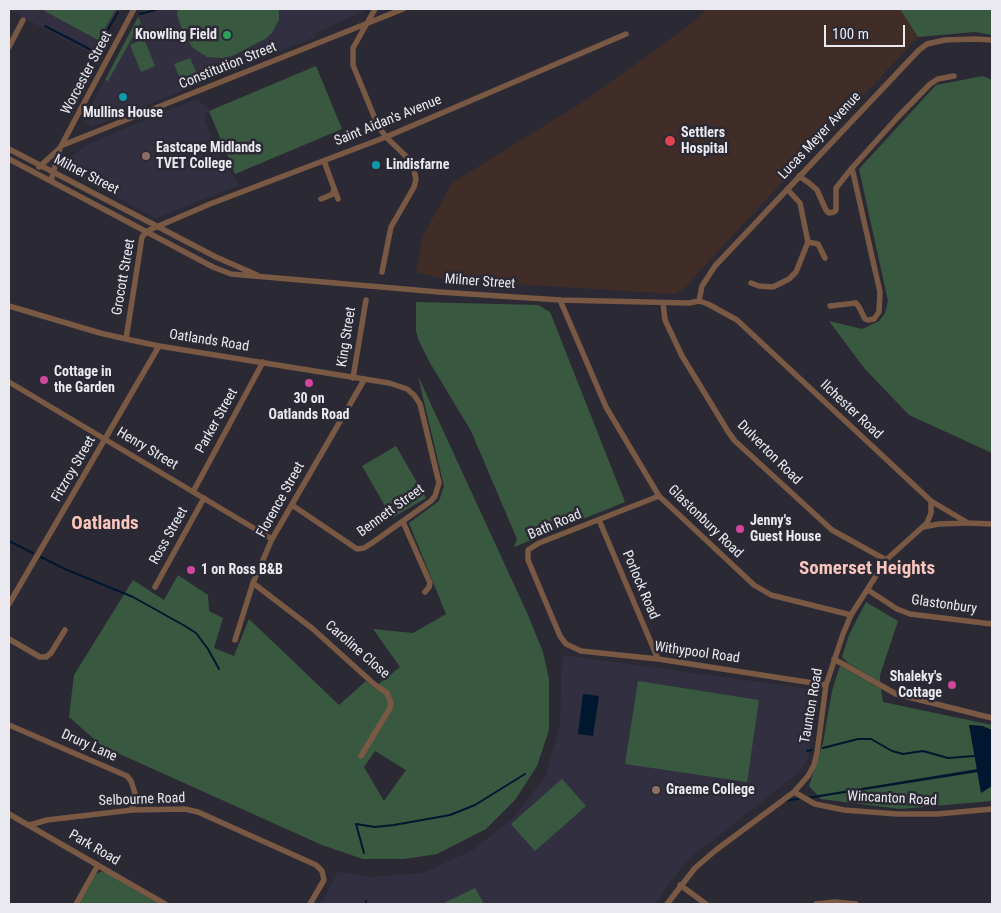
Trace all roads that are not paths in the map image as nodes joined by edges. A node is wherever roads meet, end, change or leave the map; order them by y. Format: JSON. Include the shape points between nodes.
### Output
{"nodes":[{"id":1,"x":134,"y":9,"type":"edge"},
{"id":2,"x":375,"y":9,"type":"edge"},
{"id":3,"x":403,"y":9,"type":"edge"},
{"id":4,"x":23,"y":20,"type":"dead end"},
{"id":5,"x":367,"y":24,"type":"junction"},
{"id":6,"x":626,"y":34,"type":"dead end"},
{"id":7,"x":992,"y":40,"type":"edge"},
{"id":8,"x":9,"y":47,"type":"edge"},
{"id":9,"x":954,"y":76,"type":"dead end"},
{"id":10,"x":386,"y":137,"type":"junction"},
{"id":11,"x":62,"y":147,"type":"junction"},
{"id":12,"x":9,"y":149,"type":"edge"},
{"id":13,"x":9,"y":159,"type":"edge"},
{"id":14,"x":324,"y":161,"type":"junction"},
{"id":15,"x":40,"y":166,"type":"junction"},
{"id":16,"x":852,"y":168,"type":"junction"},
{"id":17,"x":35,"y":172,"type":"junction"},
{"id":18,"x":55,"y":173,"type":"junction"},
{"id":19,"x":799,"y":176,"type":"junction"},
{"id":20,"x":51,"y":181,"type":"junction"},
{"id":21,"x":334,"y":188,"type":"junction"},
{"id":22,"x":787,"y":189,"type":"junction"},
{"id":23,"x":321,"y":199,"type":"dead end"},
{"id":24,"x":338,"y":199,"type":"dead end"},
{"id":25,"x":156,"y":226,"type":"junction"},
{"id":26,"x":147,"y":231,"type":"junction"},
{"id":27,"x":808,"y":242,"type":"junction"},
{"id":28,"x":825,"y":258,"type":"dead end"},
{"id":29,"x":382,"y":272,"type":"dead end"},
{"id":30,"x":260,"y":276,"type":"junction"},
{"id":31,"x":751,"y":283,"type":"dead end"},
{"id":32,"x":366,"y":300,"type":"dead end"},
{"id":33,"x":560,"y":300,"type":"junction"},
{"id":34,"x":699,"y":301,"type":"junction"},
{"id":35,"x":663,"y":303,"type":"junction"},
{"id":36,"x":9,"y":306,"type":"edge"},
{"id":37,"x":830,"y":306,"type":"dead end"},
{"id":38,"x":126,"y":339,"type":"junction"},
{"id":39,"x":159,"y":346,"type":"junction"},
{"id":40,"x":263,"y":362,"type":"junction"},
{"id":41,"x":353,"y":378,"type":"junction"},
{"id":42,"x":364,"y":380,"type":"junction"},
{"id":43,"x":9,"y":382,"type":"edge"},
{"id":44,"x":407,"y":389,"type":"joint"},
{"id":45,"x":106,"y":439,"type":"junction"},
{"id":46,"x":193,"y":492,"type":"junction"},
{"id":47,"x":659,"y":496,"type":"junction"},
{"id":48,"x":204,"y":498,"type":"junction"},
{"id":49,"x":931,"y":501,"type":"junction"},
{"id":50,"x":292,"y":505,"type":"junction"},
{"id":51,"x":599,"y":520,"type":"junction"},
{"id":52,"x":403,"y":522,"type":"junction"},
{"id":53,"x":968,"y":523,"type":"junction"},
{"id":54,"x":992,"y":524,"type":"edge"},
{"id":55,"x":923,"y":527,"type":"junction"},
{"id":56,"x":272,"y":539,"type":"junction"},
{"id":57,"x":886,"y":560,"type":"junction"},
{"id":58,"x":253,"y":583,"type":"junction"},
{"id":59,"x":155,"y":587,"type":"dead end"},
{"id":60,"x":868,"y":590,"type":"junction"},
{"id":61,"x":425,"y":592,"type":"dead end"},
{"id":62,"x":9,"y":604,"type":"edge"},
{"id":63,"x":851,"y":615,"type":"junction"},
{"id":64,"x":992,"y":624,"type":"edge"},
{"id":65,"x":65,"y":630,"type":"dead end"},
{"id":66,"x":9,"y":639,"type":"edge"},
{"id":67,"x":235,"y":640,"type":"dead end"},
{"id":68,"x":566,"y":644,"type":"joint"},
{"id":69,"x":658,"y":659,"type":"junction"},
{"id":70,"x":834,"y":659,"type":"junction"},
{"id":71,"x":826,"y":684,"type":"junction"},
{"id":72,"x":992,"y":718,"type":"edge"},
{"id":73,"x":9,"y":725,"type":"edge"},
{"id":74,"x":361,"y":756,"type":"dead end"},
{"id":75,"x":794,"y":792,"type":"junction"},
{"id":76,"x":132,"y":810,"type":"junction"},
{"id":77,"x":992,"y":810,"type":"edge"},
{"id":78,"x":9,"y":814,"type":"edge"},
{"id":79,"x":30,"y":825,"type":"junction"},
{"id":80,"x":98,"y":865,"type":"junction"},
{"id":81,"x":680,"y":885,"type":"junction"},
{"id":82,"x":76,"y":904,"type":"edge"},
{"id":83,"x":165,"y":904,"type":"edge"},
{"id":84,"x":310,"y":904,"type":"edge"},
{"id":85,"x":667,"y":904,"type":"edge"},
{"id":86,"x":706,"y":904,"type":"edge"},
{"id":87,"x":816,"y":904,"type":"edge"},
{"id":88,"x":856,"y":904,"type":"edge"}],
"edges":[{"from":1,"to":11,"type":"street","name":"Worcester Street"},
{"from":2,"to":5,"type":"street"},
{"from":3,"to":5,"type":"street","name":"Constitution Street"},
{"from":4,"to":8,"type":"street"},
{"from":5,"to":10,"type":"street","via":[[353,48],[353,65],[378,126]]},
{"from":5,"to":11,"type":"street","name":"Constitution Street"},
{"from":6,"to":10,"type":"street","name":"Saint Aidan's Avenue"},
{"from":7,"to":19,"type":"street","name":"Lucas Meyer Avenue","via":[[945,40],[927,44]]},
{"from":9,"to":16,"type":"street","via":[[930,84]]},
{"from":10,"to":14,"type":"street","name":"Saint Aidan's Avenue"},
{"from":10,"to":29,"type":"street","via":[[412,162],[416,179],[392,227]]},
{"from":11,"to":15,"type":"street","name":"Worcester Street"},
{"from":11,"to":18,"type":"street","name":"Worcester Street"},
{"from":12,"to":15,"type":"street","name":"Milner Street"},
{"from":13,"to":17,"type":"street","name":"Milner Street"},
{"from":14,"to":21,"type":"street"},
{"from":14,"to":25,"type":"street","name":"Saint Aidan's Avenue"},
{"from":15,"to":17,"type":"street","name":"Worcester Street"},
{"from":15,"to":18,"type":"street","name":"Milner Street"},
{"from":16,"to":19,"type":"street","via":[[836,188],[836,210],[832,214],[823,207],[817,190]]},
{"from":16,"to":37,"type":"street","via":[[880,292],[879,312],[874,319],[868,320],[856,303]]},
{"from":17,"to":20,"type":"street","name":"Milner Street"},
{"from":18,"to":20,"type":"street","name":"Worcester Street"},
{"from":18,"to":25,"type":"street","name":"Milner Street"},
{"from":19,"to":22,"type":"street","name":"Lucas Meyer Avenue"},
{"from":20,"to":26,"type":"street","name":"Milner Street"},
{"from":21,"to":23,"type":"street","via":[[333,194]]},
{"from":21,"to":24,"type":"street"},
{"from":22,"to":27,"type":"street","via":[[800,203]]},
{"from":22,"to":34,"type":"street","name":"Lucas Meyer Avenue","via":[[715,266],[702,286]]},
{"from":25,"to":26,"type":"street","name":"Grocott Street"},
{"from":25,"to":30,"type":"street","name":"Milner Street"},
{"from":26,"to":30,"type":"street","name":"Milner Street","via":[[222,272]]},
{"from":26,"to":38,"type":"street","name":"Grocott Street","via":[[142,237]]},
{"from":27,"to":28,"type":"street","via":[[818,244]]},
{"from":27,"to":31,"type":"street","via":[[796,272],[789,279],[773,287]]},
{"from":30,"to":33,"type":"street","name":"Milner Street"},
{"from":32,"to":41,"type":"street","name":"King Street"},
{"from":33,"to":35,"type":"street","name":"Milner Street"},
{"from":33,"to":47,"type":"street","name":"Glastonbury Road","via":[[606,407]]},
{"from":34,"to":35,"type":"street","name":"Milner Street"},
{"from":34,"to":49,"type":"street","name":"Ilchester Road","via":[[737,320]]},
{"from":35,"to":57,"type":"street","name":"Dulverton Road","via":[[665,320],[682,356],[735,441],[832,530]]},
{"from":36,"to":38,"type":"street","name":"Oatlands Road"},
{"from":38,"to":39,"type":"street","name":"Oatlands Road"},
{"from":39,"to":40,"type":"street","name":"Oatlands Road"},
{"from":39,"to":45,"type":"street","name":"Fitzroy Street"},
{"from":40,"to":41,"type":"street","name":"Oatlands Road"},
{"from":40,"to":46,"type":"street","name":"Parker Street"},
{"from":41,"to":42,"type":"street","name":"Oatlands Road"},
{"from":42,"to":44,"type":"street","name":"Oatlands Road"},
{"from":42,"to":50,"type":"street","name":"Florence Street"},
{"from":43,"to":45,"type":"street","name":"Henry Street"},
{"from":44,"to":52,"type":"street","name":"Bennett Street","via":[[420,404],[439,483],[431,501]]},
{"from":45,"to":46,"type":"street","name":"Henry Street"},
{"from":45,"to":62,"type":"street","name":"Fitzroy Street"},
{"from":46,"to":48,"type":"street","name":"Henry Street"},
{"from":47,"to":51,"type":"street","name":"Bath Road"},
{"from":47,"to":63,"type":"street","name":"Glastonbury Road","via":[[754,585],[771,595]]},
{"from":48,"to":56,"type":"street","name":"Henry Street"},
{"from":48,"to":59,"type":"street","name":"Ross Street"},
{"from":49,"to":53,"type":"street","name":"Ilchester Road"},
{"from":49,"to":55,"type":"street","name":"Taunton Road","via":[[930,518]]},
{"from":50,"to":52,"type":"street","name":"Bennett Street","via":[[357,549],[364,548]]},
{"from":50,"to":56,"type":"street","name":"Florence Street"},
{"from":51,"to":68,"type":"street","name":"Bath Road","via":[[528,550],[528,560]]},
{"from":51,"to":69,"type":"street","name":"Porlock Road"},
{"from":52,"to":61,"type":"street","via":[[430,582]]},
{"from":53,"to":54,"type":"street","name":"Ilchester Road"},
{"from":53,"to":55,"type":"street"},
{"from":55,"to":57,"type":"street","name":"Taunton Road"},
{"from":56,"to":58,"type":"street","name":"Florence Street"},
{"from":57,"to":60,"type":"street","name":"Taunton Road"},
{"from":58,"to":67,"type":"street","name":"Florence Street"},
{"from":58,"to":74,"type":"street","name":"Caroline Close","via":[[313,629],[390,698],[390,708]]},
{"from":60,"to":63,"type":"street","name":"Taunton Road"},
{"from":60,"to":64,"type":"street","name":"Glastonbury","via":[[896,609],[910,614]]},
{"from":63,"to":70,"type":"street","name":"Taunton Road"},
{"from":65,"to":66,"type":"street","via":[[46,657],[40,657]]},
{"from":68,"to":69,"type":"street","name":"Withypool Road","via":[[581,651]]},
{"from":69,"to":71,"type":"street","name":"Withypool Road"},
{"from":70,"to":71,"type":"street","name":"Taunton Road"},
{"from":70,"to":72,"type":"street","via":[[896,694]]},
{"from":71,"to":75,"type":"street","name":"Taunton Road","via":[[814,765]]},
{"from":73,"to":76,"type":"street","name":"Drury Lane","via":[[127,776],[135,793]]},
{"from":75,"to":77,"type":"street","name":"Wincanton Road","via":[[815,804],[844,810],[937,814]]},
{"from":75,"to":81,"type":"street","name":"Taunton Road","via":[[716,850]]},
{"from":76,"to":79,"type":"street","name":"Selbourne Road"},
{"from":76,"to":84,"type":"street","name":"Selbourne Road","via":[[185,809],[198,812],[316,865],[324,880]]},
{"from":78,"to":79,"type":"street","name":"Park Road"},
{"from":79,"to":80,"type":"street","name":"Park Road"},
{"from":80,"to":82,"type":"street"},
{"from":80,"to":83,"type":"street","name":"Park Road"},
{"from":81,"to":85,"type":"street","name":"Taunton Road"},
{"from":81,"to":86,"type":"street"},
{"from":87,"to":88,"type":"street"}]}
